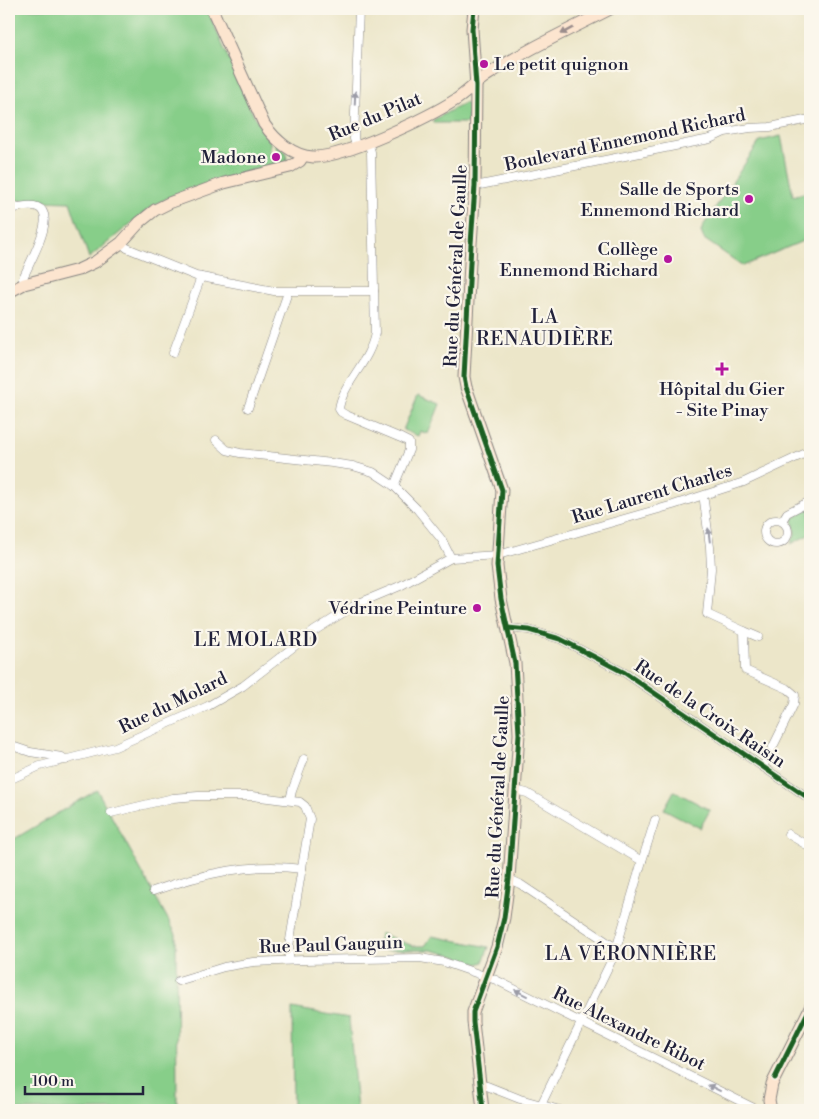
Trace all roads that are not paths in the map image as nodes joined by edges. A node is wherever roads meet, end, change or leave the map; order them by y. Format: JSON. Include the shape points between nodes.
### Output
{"nodes":[{"id":1,"x":212,"y":9,"type":"edge"},
{"id":2,"x":359,"y":9,"type":"edge"},
{"id":3,"x":474,"y":9,"type":"edge"},
{"id":4,"x":609,"y":9,"type":"edge"},
{"id":5,"x":476,"y":86,"type":"junction"},
{"id":6,"x":810,"y":119,"type":"edge"},
{"id":7,"x":368,"y":142,"type":"junction"},
{"id":8,"x":357,"y":146,"type":"junction"},
{"id":9,"x":302,"y":156,"type":"junction"},
{"id":10,"x":476,"y":186,"type":"junction"},
{"id":11,"x":9,"y":210,"type":"edge"},
{"id":12,"x":121,"y":244,"type":"junction"},
{"id":13,"x":201,"y":277,"type":"junction"},
{"id":14,"x":24,"y":284,"type":"junction"},
{"id":15,"x":374,"y":291,"type":"junction"},
{"id":16,"x":9,"y":292,"type":"edge"},
{"id":17,"x":288,"y":292,"type":"junction"},
{"id":18,"x":173,"y":353,"type":"dead end"},
{"id":19,"x":248,"y":408,"type":"dead end"},
{"id":20,"x":216,"y":440,"type":"dead end"},
{"id":21,"x":810,"y":451,"type":"edge"},
{"id":22,"x":394,"y":486,"type":"junction"},
{"id":23,"x":704,"y":500,"type":"dead end"},
{"id":24,"x":810,"y":501,"type":"edge"},
{"id":25,"x":782,"y":521,"type":"dead end"},
{"id":26,"x":498,"y":555,"type":"junction"},
{"id":27,"x":451,"y":558,"type":"junction"},
{"id":28,"x":508,"y":628,"type":"junction"},
{"id":29,"x":744,"y":630,"type":"junction"},
{"id":30,"x":758,"y":637,"type":"dead end"},
{"id":31,"x":9,"y":745,"type":"edge"},
{"id":32,"x":304,"y":759,"type":"dead end"},
{"id":33,"x":66,"y":760,"type":"junction"},
{"id":34,"x":763,"y":767,"type":"junction"},
{"id":35,"x":9,"y":780,"type":"edge"},
{"id":36,"x":515,"y":790,"type":"junction"},
{"id":37,"x":810,"y":799,"type":"edge"},
{"id":38,"x":290,"y":800,"type":"junction"},
{"id":39,"x":111,"y":813,"type":"dead end"},
{"id":40,"x":655,"y":820,"type":"dead end"},
{"id":41,"x":788,"y":834,"type":"dead end"},
{"id":42,"x":810,"y":847,"type":"edge"},
{"id":43,"x":642,"y":861,"type":"junction"},
{"id":44,"x":302,"y":869,"type":"junction"},
{"id":45,"x":509,"y":879,"type":"junction"},
{"id":46,"x":153,"y":891,"type":"dead end"},
{"id":47,"x":616,"y":948,"type":"junction"},
{"id":48,"x":289,"y":960,"type":"junction"},
{"id":49,"x":486,"y":976,"type":"junction"},
{"id":50,"x":178,"y":982,"type":"dead end"},
{"id":51,"x":810,"y":1008,"type":"edge"},
{"id":52,"x":581,"y":1023,"type":"junction"},
{"id":53,"x":480,"y":1085,"type":"junction"},
{"id":54,"x":541,"y":1105,"type":"junction"},
{"id":55,"x":483,"y":1110,"type":"edge"},
{"id":56,"x":560,"y":1110,"type":"edge"},
{"id":57,"x":758,"y":1110,"type":"edge"},
{"id":58,"x":771,"y":1110,"type":"edge"}],
"edges":[{"from":1,"to":9,"type":"street","via":[[264,124],[278,140]]},
{"from":8,"to":2,"type":"street","one_way":true,"via":[[354,138]]},
{"from":3,"to":5,"type":"street","name":"Rue du Général de Gaulle"},
{"from":4,"to":5,"type":"street","name":"Rue du Pilat","one_way":true,"via":[[486,76]]},
{"from":5,"to":7,"type":"street","name":"Rue du Pilat","via":[[444,107]]},
{"from":5,"to":10,"type":"street","name":"Rue du Général de Gaulle"},
{"from":6,"to":10,"type":"street","name":"Boulevard Ennemond Richard","via":[[770,128],[725,132],[710,139]]},
{"from":7,"to":8,"type":"street","name":"Rue du Pilat"},
{"from":7,"to":15,"type":"street","via":[[371,152]]},
{"from":8,"to":9,"type":"street","name":"Rue du Pilat","via":[[325,156]]},
{"from":9,"to":12,"type":"street","via":[[290,167],[224,183],[169,203],[140,222]]},
{"from":10,"to":26,"type":"street","name":"Rue du Général de Gaulle","via":[[464,377],[502,490]]},
{"from":11,"to":14,"type":"street","via":[[34,205],[45,216],[45,227],[23,278]]},
{"from":12,"to":13,"type":"street","via":[[187,274]]},
{"from":12,"to":14,"type":"street","via":[[78,270]]},
{"from":13,"to":17,"type":"street"},
{"from":13,"to":18,"type":"street"},
{"from":14,"to":16,"type":"street"},
{"from":15,"to":17,"type":"street"},
{"from":15,"to":22,"type":"street","via":[[374,340],[343,394],[339,409],[409,442],[409,450]]},
{"from":17,"to":19,"type":"street"},
{"from":20,"to":22,"type":"street","via":[[228,450],[240,453],[365,469]]},
{"from":21,"to":26,"type":"street","name":"Rue Laurent Charles","via":[[751,479],[708,494]]},
{"from":22,"to":27,"type":"street","via":[[418,509]]},
{"from":29,"to":23,"type":"street","one_way":true,"via":[[706,614],[711,569]]},
{"from":24,"to":25,"type":"street","via":[[788,513]]},
{"from":26,"to":27,"type":"street","name":"Rue du Molard"},
{"from":26,"to":28,"type":"street","name":"Rue du Général de Gaulle","via":[[498,582]]},
{"from":27,"to":33,"type":"street","name":"Rue du Molard","via":[[400,586],[357,604],[314,631],[243,686],[208,706],[116,748]]},
{"from":28,"to":34,"type":"street","name":"Rue de la Croix Raisin","via":[[560,639],[625,673]]},
{"from":28,"to":36,"type":"street","name":"Rue du Général de Gaulle","via":[[518,698]]},
{"from":29,"to":30,"type":"street"},
{"from":29,"to":34,"type":"street","via":[[745,670],[795,695],[794,704]]},
{"from":31,"to":33,"type":"street"},
{"from":32,"to":38,"type":"street"},
{"from":33,"to":35,"type":"street","name":"Rue du Molard","via":[[40,766]]},
{"from":34,"to":37,"type":"street","name":"Rue de la Croix Raisin"},
{"from":36,"to":43,"type":"street","via":[[527,792]]},
{"from":36,"to":45,"type":"street","name":"Rue du Général de Gaulle"},
{"from":38,"to":39,"type":"street","via":[[198,796],[173,798]]},
{"from":38,"to":44,"type":"street","via":[[300,802],[309,813]]},
{"from":40,"to":43,"type":"street"},
{"from":41,"to":42,"type":"street"},
{"from":43,"to":47,"type":"street"},
{"from":44,"to":46,"type":"street","via":[[272,867],[218,872]]},
{"from":44,"to":48,"type":"street"},
{"from":45,"to":47,"type":"street"},
{"from":45,"to":49,"type":"street","name":"Rue du Général de Gaulle","via":[[501,933]]},
{"from":47,"to":52,"type":"street"},
{"from":48,"to":49,"type":"street","name":"Rue Paul Gauguin","via":[[420,958]]},
{"from":48,"to":50,"type":"street","name":"Rue Paul Gauguin","via":[[253,962]]},
{"from":52,"to":49,"type":"street","name":"Rue Alexandre Ribot","one_way":true},
{"from":49,"to":53,"type":"street","name":"Rue du Général de Gaulle","via":[[473,1017]]},
{"from":51,"to":58,"type":"street","via":[[772,1084]]},
{"from":52,"to":54,"type":"street"},
{"from":57,"to":52,"type":"street","name":"Rue Alexandre Ribot","one_way":true},
{"from":53,"to":54,"type":"street"},
{"from":53,"to":55,"type":"street","name":"Rue du Général de Gaulle"},
{"from":54,"to":56,"type":"street"}]}
